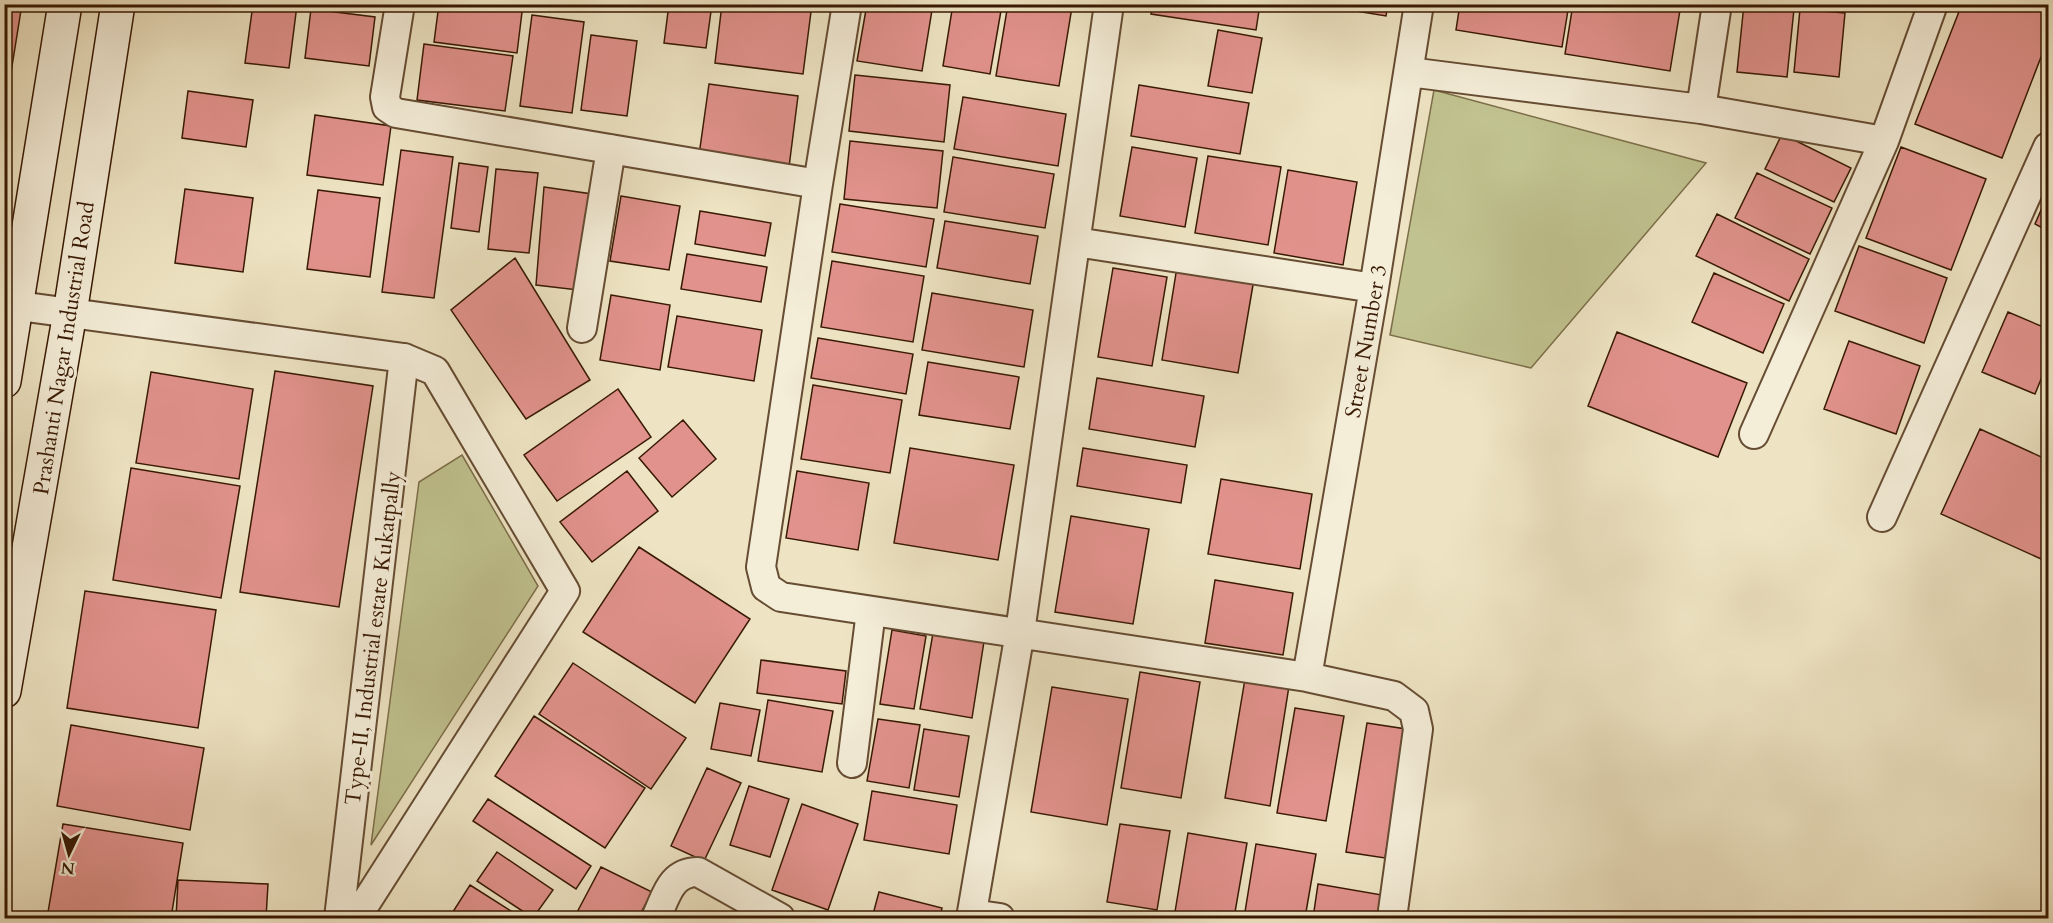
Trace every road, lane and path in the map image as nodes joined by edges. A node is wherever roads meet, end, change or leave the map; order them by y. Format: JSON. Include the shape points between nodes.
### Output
{"nodes":[{"id":1,"x":65,"y":4,"type":"edge"},
{"id":2,"x":118,"y":4,"type":"edge"},
{"id":3,"x":400,"y":4,"type":"edge"},
{"id":4,"x":847,"y":4,"type":"edge"},
{"id":5,"x":1109,"y":4,"type":"edge"},
{"id":6,"x":1419,"y":4,"type":"edge"},
{"id":7,"x":1717,"y":4,"type":"edge"},
{"id":8,"x":1933,"y":4,"type":"edge"},
{"id":9,"x":1409,"y":72,"type":"junction"},
{"id":10,"x":1701,"y":109,"type":"junction"},
{"id":11,"x":1884,"y":141,"type":"junction"},
{"id":12,"x":2049,"y":147,"type":"edge"},
{"id":13,"x":611,"y":149,"type":"junction"},
{"id":14,"x":818,"y":184,"type":"junction"},
{"id":15,"x":1076,"y":242,"type":"junction"},
{"id":16,"x":1374,"y":288,"type":"junction"},
{"id":17,"x":11,"y":305,"type":"edge"},
{"id":18,"x":70,"y":313,"type":"junction"},
{"id":19,"x":582,"y":328,"type":"dead end"},
{"id":20,"x":404,"y":358,"type":"junction"},
{"id":21,"x":4,"y":381,"type":"edge"},
{"id":22,"x":1754,"y":434,"type":"dead end"},
{"id":23,"x":1882,"y":517,"type":"dead end"},
{"id":24,"x":871,"y":611,"type":"junction"},
{"id":25,"x":1020,"y":632,"type":"junction"},
{"id":26,"x":1307,"y":677,"type":"junction"},
{"id":27,"x":4,"y":691,"type":"edge"},
{"id":28,"x":852,"y":763,"type":"dead end"},
{"id":29,"x":971,"y":916,"type":"edge"},
{"id":30,"x":339,"y":918,"type":"edge"},
{"id":31,"x":356,"y":918,"type":"edge"},
{"id":32,"x":656,"y":918,"type":"edge"},
{"id":33,"x":780,"y":918,"type":"edge"},
{"id":34,"x":1000,"y":918,"type":"edge"},
{"id":35,"x":1392,"y":918,"type":"edge"}],
"edges":[{"from":1,"to":17,"type":"street"},
{"from":2,"to":18,"type":"street","name":"Prashanti Nagar Industrial Road"},
{"from":3,"to":13,"type":"street","via":[[385,97],[387,107],[396,113]]},
{"from":4,"to":14,"type":"street"},
{"from":5,"to":15,"type":"street"},
{"from":6,"to":9,"type":"street","name":"Street Number 3"},
{"from":7,"to":10,"type":"street"},
{"from":8,"to":11,"type":"street"},
{"from":9,"to":10,"type":"street"},
{"from":9,"to":16,"type":"street","name":"Street Number 3"},
{"from":10,"to":11,"type":"street"},
{"from":11,"to":22,"type":"street"},
{"from":12,"to":23,"type":"street"},
{"from":13,"to":14,"type":"street"},
{"from":13,"to":19,"type":"street"},
{"from":14,"to":24,"type":"street","via":[[761,567],[766,586],[781,597]]},
{"from":15,"to":16,"type":"street"},
{"from":15,"to":25,"type":"street"},
{"from":16,"to":26,"type":"street","name":"Street Number 3"},
{"from":17,"to":18,"type":"street"},
{"from":17,"to":21,"type":"street"},
{"from":18,"to":20,"type":"street"},
{"from":18,"to":27,"type":"street","name":"Prashanti Nagar Industrial Road"},
{"from":20,"to":30,"type":"street","name":"Type-II, Industrial estate Kukatpally"},
{"from":20,"to":31,"type":"street","via":[[435,371],[565,591]]},
{"from":24,"to":25,"type":"street"},
{"from":24,"to":28,"type":"street"},
{"from":25,"to":26,"type":"street"},
{"from":25,"to":29,"type":"street"},
{"from":26,"to":35,"type":"street","via":[[1395,696],[1414,711],[1418,729]]},
{"from":29,"to":34,"type":"street"},
{"from":32,"to":33,"type":"street","via":[[675,879],[686,872],[698,872]]}]}
